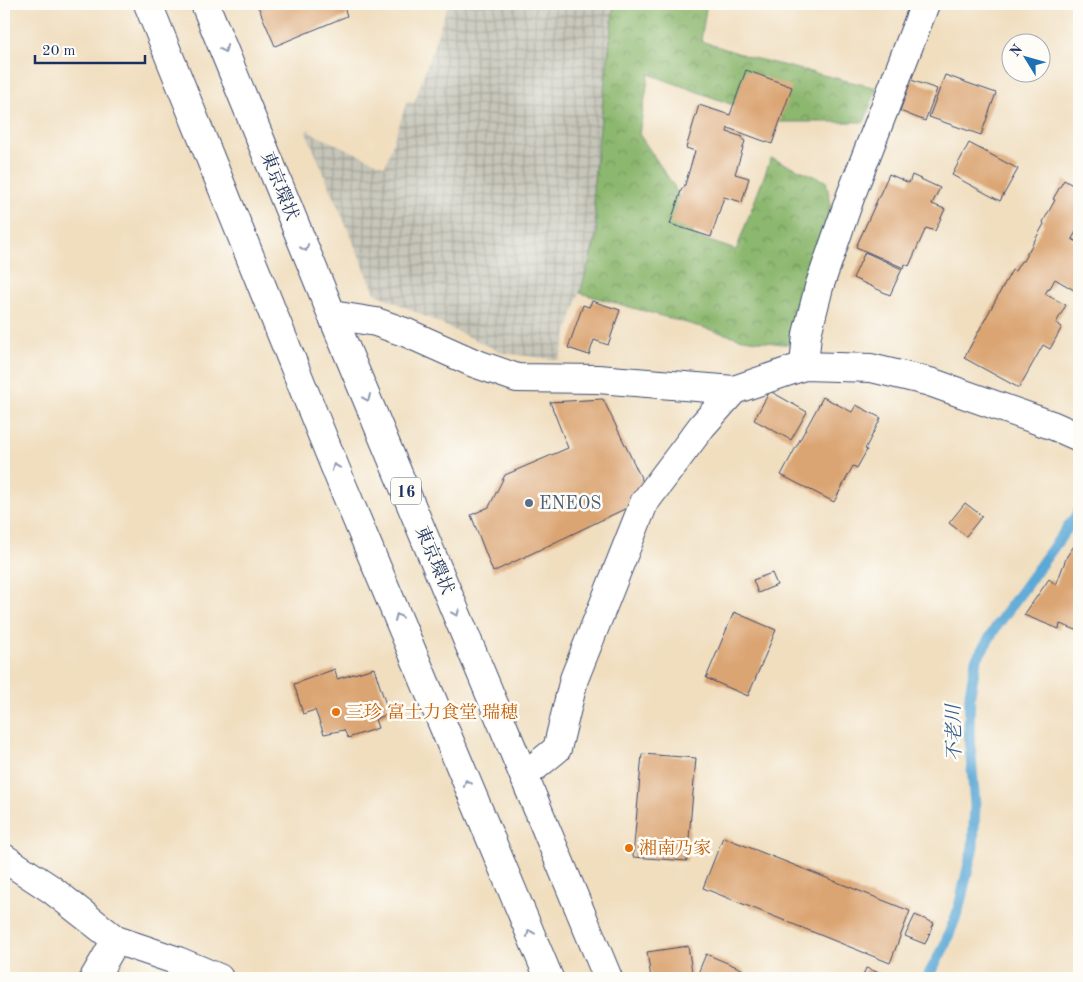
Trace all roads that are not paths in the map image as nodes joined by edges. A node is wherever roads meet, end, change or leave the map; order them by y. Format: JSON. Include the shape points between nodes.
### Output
{"nodes":[{"id":1,"x":148,"y":4,"type":"edge"},
{"id":2,"x":205,"y":4,"type":"edge"},
{"id":3,"x":925,"y":4,"type":"edge"},
{"id":4,"x":332,"y":315,"type":"junction"},
{"id":5,"x":804,"y":366,"type":"junction"},
{"id":6,"x":734,"y":390,"type":"junction"},
{"id":7,"x":1079,"y":437,"type":"edge"},
{"id":8,"x":524,"y":776,"type":"junction"},
{"id":9,"x":4,"y":858,"type":"edge"},
{"id":10,"x":116,"y":940,"type":"junction"},
{"id":11,"x":94,"y":978,"type":"edge"},
{"id":12,"x":219,"y":978,"type":"edge"},
{"id":13,"x":549,"y":978,"type":"edge"},
{"id":14,"x":608,"y":978,"type":"edge"}],
"edges":[{"from":13,"to":1,"type":"main road","one_way":true,"via":[[341,482]]},
{"from":2,"to":4,"type":"main road","name":"東京環状","number":"16","one_way":true},
{"from":3,"to":5,"type":"main road","via":[[819,287],[807,334]]},
{"from":4,"to":6,"type":"main road","via":[[376,322],[517,378]]},
{"from":4,"to":8,"type":"main road","name":"東京環状","number":"16","one_way":true},
{"from":5,"to":6,"type":"main road"},
{"from":5,"to":7,"type":"main road","via":[[871,368],[930,382]]},
{"from":6,"to":8,"type":"main road","via":[[702,426],[644,504],[574,679],[557,749]]},
{"from":8,"to":14,"type":"main road","name":"東京環状","number":"16"},
{"from":9,"to":10,"type":"main road","via":[[51,889]]},
{"from":10,"to":11,"type":"main road"},
{"from":10,"to":12,"type":"main road"}]}
